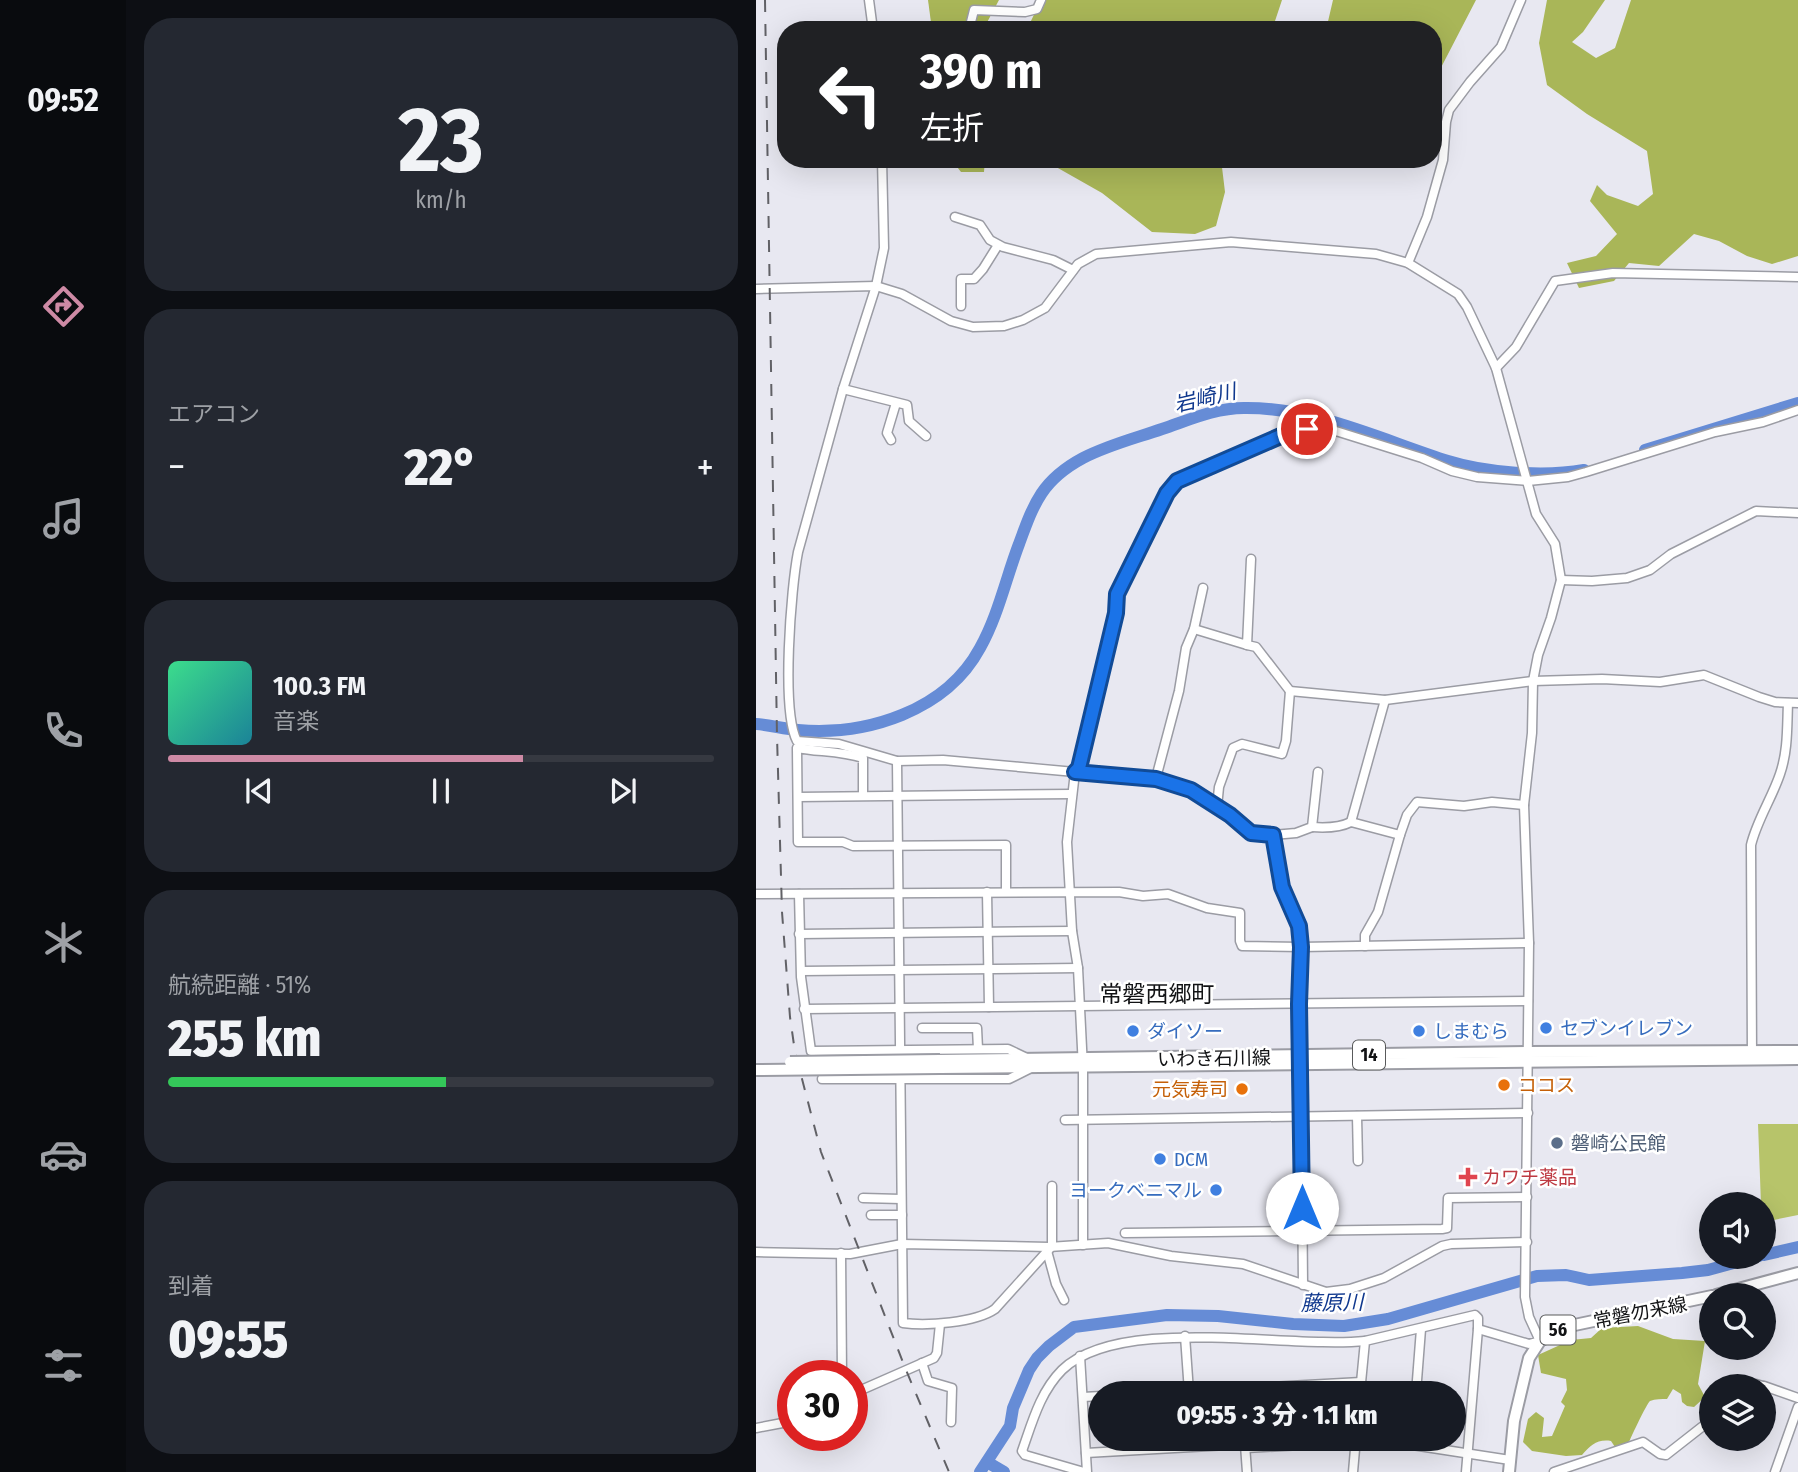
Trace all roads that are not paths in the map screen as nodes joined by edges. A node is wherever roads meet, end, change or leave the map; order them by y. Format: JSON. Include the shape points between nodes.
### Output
{"nodes":[{"id":1,"x":869,"y":0,"type":"edge"},
{"id":2,"x":1041,"y":0,"type":"edge"},
{"id":3,"x":1521,"y":0,"type":"edge"},
{"id":4,"x":872,"y":21,"type":"edge"},
{"id":5,"x":971,"y":21,"type":"edge"},
{"id":6,"x":1442,"y":164,"type":"edge"},
{"id":7,"x":882,"y":168,"type":"edge"},
{"id":8,"x":1441,"y":168,"type":"edge"},
{"id":9,"x":956,"y":217,"type":"dead end"},
{"id":10,"x":998,"y":245,"type":"junction"},
{"id":11,"x":1408,"y":263,"type":"junction"},
{"id":12,"x":1073,"y":270,"type":"junction"},
{"id":13,"x":1798,"y":276,"type":"edge"},
{"id":14,"x":876,"y":286,"type":"junction"},
{"id":15,"x":756,"y":289,"type":"edge"},
{"id":16,"x":961,"y":306,"type":"dead end"},
{"id":17,"x":1496,"y":368,"type":"junction"},
{"id":18,"x":844,"y":389,"type":"junction"},
{"id":19,"x":896,"y":402,"type":"junction"},
{"id":20,"x":1798,"y":411,"type":"edge"},
{"id":21,"x":926,"y":436,"type":"dead end"},
{"id":22,"x":891,"y":440,"type":"dead end"},
{"id":23,"x":1528,"y":479,"type":"junction"},
{"id":24,"x":1798,"y":513,"type":"edge"},
{"id":25,"x":1251,"y":559,"type":"dead end"},
{"id":26,"x":1561,"y":580,"type":"junction"},
{"id":27,"x":1203,"y":588,"type":"dead end"},
{"id":28,"x":1194,"y":629,"type":"junction"},
{"id":29,"x":1247,"y":645,"type":"junction"},
{"id":30,"x":1533,"y":681,"type":"junction"},
{"id":31,"x":1290,"y":691,"type":"junction"},
{"id":32,"x":1385,"y":700,"type":"junction"},
{"id":33,"x":1788,"y":703,"type":"junction"},
{"id":34,"x":1798,"y":703,"type":"edge"},
{"id":35,"x":897,"y":761,"type":"junction"},
{"id":36,"x":1075,"y":772,"type":"junction"},
{"id":37,"x":1318,"y":772,"type":"dead end"},
{"id":38,"x":1156,"y":779,"type":"junction"},
{"id":39,"x":1072,"y":794,"type":"junction"},
{"id":40,"x":863,"y":795,"type":"junction"},
{"id":41,"x":897,"y":795,"type":"junction"},
{"id":42,"x":798,"y":797,"type":"junction"},
{"id":43,"x":1524,"y":805,"type":"junction"},
{"id":44,"x":1217,"y":807,"type":"junction"},
{"id":45,"x":1351,"y":822,"type":"junction"},
{"id":46,"x":1312,"y":827,"type":"junction"},
{"id":47,"x":1273,"y":835,"type":"junction"},
{"id":48,"x":1400,"y":835,"type":"junction"},
{"id":49,"x":898,"y":846,"type":"junction"},
{"id":50,"x":898,"y":892,"type":"junction"},
{"id":51,"x":988,"y":892,"type":"junction"},
{"id":52,"x":1006,"y":892,"type":"junction"},
{"id":53,"x":1069,"y":893,"type":"junction"},
{"id":54,"x":756,"y":894,"type":"edge"},
{"id":55,"x":799,"y":894,"type":"junction"},
{"id":56,"x":1072,"y":931,"type":"junction"},
{"id":57,"x":988,"y":932,"type":"junction"},
{"id":58,"x":898,"y":933,"type":"junction"},
{"id":59,"x":799,"y":934,"type":"junction"},
{"id":60,"x":1529,"y":943,"type":"junction"},
{"id":61,"x":1300,"y":944,"type":"junction"},
{"id":62,"x":1365,"y":946,"type":"junction"},
{"id":63,"x":1079,"y":968,"type":"junction"},
{"id":64,"x":988,"y":969,"type":"junction"},
{"id":65,"x":899,"y":970,"type":"junction"},
{"id":66,"x":802,"y":971,"type":"junction"},
{"id":67,"x":1528,"y":1001,"type":"junction"},
{"id":68,"x":1299,"y":1004,"type":"junction"},
{"id":69,"x":1080,"y":1006,"type":"junction"},
{"id":70,"x":989,"y":1007,"type":"junction"},
{"id":71,"x":899,"y":1008,"type":"junction"},
{"id":72,"x":804,"y":1009,"type":"junction"},
{"id":73,"x":922,"y":1028,"type":"dead end"},
{"id":74,"x":978,"y":1049,"type":"junction"},
{"id":75,"x":900,"y":1050,"type":"junction"},
{"id":76,"x":1798,"y":1051,"type":"edge"},
{"id":77,"x":1752,"y":1055,"type":"junction"},
{"id":78,"x":1528,"y":1057,"type":"junction"},
{"id":79,"x":1798,"y":1059,"type":"edge"},
{"id":80,"x":1301,"y":1060,"type":"junction"},
{"id":81,"x":756,"y":1062,"type":"edge"},
{"id":82,"x":940,"y":1064,"type":"junction"},
{"id":83,"x":1031,"y":1064,"type":"junction"},
{"id":84,"x":1082,"y":1064,"type":"junction"},
{"id":85,"x":756,"y":1070,"type":"edge"},
{"id":86,"x":900,"y":1078,"type":"junction"},
{"id":87,"x":822,"y":1079,"type":"dead end"},
{"id":88,"x":1528,"y":1113,"type":"junction"},
{"id":89,"x":1301,"y":1116,"type":"junction"},
{"id":90,"x":1357,"y":1116,"type":"junction"},
{"id":91,"x":1083,"y":1119,"type":"junction"},
{"id":92,"x":1065,"y":1120,"type":"dead end"},
{"id":93,"x":1358,"y":1161,"type":"dead end"},
{"id":94,"x":1052,"y":1186,"type":"dead end"},
{"id":95,"x":1527,"y":1197,"type":"junction"},
{"id":96,"x":863,"y":1198,"type":"dead end"},
{"id":97,"x":901,"y":1199,"type":"junction"},
{"id":98,"x":871,"y":1215,"type":"dead end"},
{"id":99,"x":902,"y":1215,"type":"junction"},
{"id":100,"x":1302,"y":1231,"type":"junction"},
{"id":101,"x":1125,"y":1233,"type":"dead end"},
{"id":102,"x":1527,"y":1242,"type":"junction"},
{"id":103,"x":902,"y":1244,"type":"junction"},
{"id":104,"x":1083,"y":1245,"type":"junction"},
{"id":105,"x":1050,"y":1248,"type":"junction"},
{"id":106,"x":756,"y":1252,"type":"edge"},
{"id":107,"x":841,"y":1254,"type":"junction"},
{"id":108,"x":1798,"y":1273,"type":"edge"},
{"id":109,"x":1761,"y":1283,"type":"edge"},
{"id":110,"x":1303,"y":1285,"type":"junction"},
{"id":111,"x":1699,"y":1299,"type":"edge"},
{"id":112,"x":1064,"y":1300,"type":"dead end"},
{"id":113,"x":940,"y":1324,"type":"junction"},
{"id":114,"x":1421,"y":1328,"type":"junction"},
{"id":115,"x":1478,"y":1329,"type":"junction"},
{"id":116,"x":1185,"y":1336,"type":"junction"},
{"id":117,"x":1365,"y":1341,"type":"junction"},
{"id":118,"x":1540,"y":1341,"type":"junction"},
{"id":119,"x":1080,"y":1356,"type":"junction"},
{"id":120,"x":842,"y":1360,"type":"edge"},
{"id":121,"x":922,"y":1363,"type":"junction"},
{"id":122,"x":1188,"y":1381,"type":"edge"},
{"id":123,"x":1361,"y":1381,"type":"edge"},
{"id":124,"x":1417,"y":1381,"type":"edge"},
{"id":125,"x":868,"y":1387,"type":"edge"},
{"id":126,"x":1776,"y":1390,"type":"edge"},
{"id":127,"x":1083,"y":1397,"type":"junction"},
{"id":128,"x":1088,"y":1397,"type":"edge"},
{"id":129,"x":1798,"y":1398,"type":"edge"},
{"id":130,"x":1798,"y":1407,"type":"edge"},
{"id":131,"x":951,"y":1422,"type":"dead end"},
{"id":132,"x":777,"y":1424,"type":"edge"},
{"id":133,"x":756,"y":1428,"type":"edge"},
{"id":134,"x":1699,"y":1429,"type":"edge"},
{"id":135,"x":1118,"y":1451,"type":"edge"},
{"id":136,"x":1246,"y":1451,"type":"edge"},
{"id":137,"x":1355,"y":1451,"type":"edge"},
{"id":138,"x":1453,"y":1451,"type":"edge"},
{"id":139,"x":1086,"y":1453,"type":"junction"},
{"id":140,"x":1467,"y":1454,"type":"junction"},
{"id":141,"x":1509,"y":1466,"type":"edge"},
{"id":142,"x":1086,"y":1472,"type":"edge"},
{"id":143,"x":1247,"y":1472,"type":"edge"},
{"id":144,"x":1353,"y":1472,"type":"edge"},
{"id":145,"x":1466,"y":1472,"type":"edge"},
{"id":146,"x":1554,"y":1472,"type":"edge"},
{"id":147,"x":1775,"y":1472,"type":"edge"}],
"edges":[{"from":1,"to":4,"type":"street"},
{"from":2,"to":5,"type":"street","via":[[1037,9],[1025,12],[974,10]]},
{"from":3,"to":6,"type":"street","via":[[1501,47],[1449,110]]},
{"from":7,"to":14,"type":"street","via":[[884,248]]},
{"from":8,"to":11,"type":"street"},
{"from":9,"to":10,"type":"street","via":[[980,225]]},
{"from":10,"to":12,"type":"street"},
{"from":10,"to":16,"type":"street","via":[[974,279],[961,279]]},
{"from":11,"to":12,"type":"street","via":[[1376,254],[1231,242],[1096,254]]},
{"from":11,"to":17,"type":"street","via":[[1458,294]]},
{"from":12,"to":14,"type":"street","via":[[1045,308],[1004,326],[973,327],[951,321]]},
{"from":13,"to":17,"type":"street","via":[[1613,273],[1555,281],[1516,347]]},
{"from":14,"to":15,"type":"street"},
{"from":14,"to":18,"type":"street"},
{"from":17,"to":23,"type":"street"},
{"from":18,"to":19,"type":"street"},
{"from":18,"to":35,"type":"street","via":[[793,577],[790,716],[797,741],[839,744]]},
{"from":19,"to":21,"type":"street","via":[[906,405],[909,421]]},
{"from":19,"to":22,"type":"street","via":[[887,433]]},
{"from":20,"to":23,"type":"street","via":[[1568,477]]},
{"from":23,"to":26,"type":"street","via":[[1536,514],[1555,544]]},
{"from":23,"to":36,"type":"street","via":[[1452,471],[1323,427],[1292,431],[1177,481],[1152,520],[1117,594]]},
{"from":24,"to":26,"type":"street","via":[[1756,511],[1671,554],[1650,570],[1627,578]]},
{"from":25,"to":29,"type":"street"},
{"from":26,"to":30,"type":"street"},
{"from":27,"to":28,"type":"street"},
{"from":28,"to":29,"type":"street"},
{"from":28,"to":38,"type":"street"},
{"from":29,"to":31,"type":"street","via":[[1256,647]]},
{"from":30,"to":32,"type":"street"},
{"from":30,"to":33,"type":"street","via":[[1660,682],[1704,675]]},
{"from":30,"to":43,"type":"street"},
{"from":31,"to":32,"type":"street"},
{"from":31,"to":44,"type":"street","via":[[1282,754],[1242,744],[1233,748]]},
{"from":32,"to":45,"type":"street"},
{"from":33,"to":34,"type":"street"},
{"from":33,"to":77,"type":"street","via":[[1787,750],[1751,845]]},
{"from":35,"to":36,"type":"street","via":[[943,760]]},
{"from":35,"to":41,"type":"street"},
{"from":36,"to":38,"type":"street"},
{"from":36,"to":39,"type":"street"},
{"from":37,"to":46,"type":"street"},
{"from":38,"to":44,"type":"street","via":[[1191,790]]},
{"from":39,"to":41,"type":"street"},
{"from":39,"to":53,"type":"street","via":[[1067,842]]},
{"from":40,"to":41,"type":"street"},
{"from":40,"to":42,"type":"street"},
{"from":40,"to":42,"type":"street","via":[[863,758],[797,748]]},
{"from":41,"to":49,"type":"street"},
{"from":42,"to":49,"type":"street","via":[[798,842]]},
{"from":43,"to":48,"type":"street","via":[[1417,802]]},
{"from":43,"to":60,"type":"street"},
{"from":44,"to":47,"type":"street","via":[[1251,833]]},
{"from":45,"to":46,"type":"street","via":[[1330,829]]},
{"from":45,"to":48,"type":"street"},
{"from":46,"to":47,"type":"street"},
{"from":47,"to":61,"type":"street","via":[[1282,887],[1299,926]]},
{"from":48,"to":62,"type":"street"},
{"from":49,"to":50,"type":"street"},
{"from":49,"to":52,"type":"street","via":[[1006,845]]},
{"from":50,"to":51,"type":"street"},
{"from":50,"to":55,"type":"street"},
{"from":50,"to":58,"type":"street"},
{"from":51,"to":52,"type":"street"},
{"from":51,"to":57,"type":"street"},
{"from":52,"to":53,"type":"street"},
{"from":53,"to":56,"type":"street"},
{"from":53,"to":61,"type":"street","via":[[1168,894],[1240,914],[1241,944]]},
{"from":54,"to":55,"type":"street"},
{"from":55,"to":59,"type":"street"},
{"from":56,"to":57,"type":"street"},
{"from":56,"to":63,"type":"street"},
{"from":57,"to":58,"type":"street"},
{"from":57,"to":64,"type":"street"},
{"from":58,"to":59,"type":"street"},
{"from":58,"to":65,"type":"street"},
{"from":59,"to":66,"type":"street"},
{"from":60,"to":62,"type":"street"},
{"from":60,"to":67,"type":"street"},
{"from":61,"to":62,"type":"street"},
{"from":61,"to":68,"type":"street"},
{"from":63,"to":64,"type":"street"},
{"from":63,"to":69,"type":"street"},
{"from":64,"to":65,"type":"street"},
{"from":64,"to":70,"type":"street"},
{"from":65,"to":66,"type":"street"},
{"from":65,"to":71,"type":"street"},
{"from":66,"to":72,"type":"street"},
{"from":67,"to":68,"type":"street"},
{"from":67,"to":78,"type":"street"},
{"from":68,"to":69,"type":"street"},
{"from":68,"to":80,"type":"street"},
{"from":69,"to":70,"type":"street"},
{"from":69,"to":84,"type":"street"},
{"from":70,"to":71,"type":"street"},
{"from":71,"to":72,"type":"street"},
{"from":71,"to":75,"type":"street"},
{"from":72,"to":75,"type":"street","via":[[811,1051]]},
{"from":73,"to":74,"type":"street","via":[[977,1028]]},
{"from":74,"to":75,"type":"street"},
{"from":74,"to":83,"type":"street","via":[[1009,1049]]},
{"from":75,"to":86,"type":"street"},
{"from":76,"to":77,"type":"main road","name":"いわき石川線","number":"14"},
{"from":77,"to":78,"type":"main road","name":"いわき石川線","number":"14"},
{"from":77,"to":79,"type":"main road","name":"いわき石川線","number":"14"},
{"from":78,"to":80,"type":"main road","name":"いわき石川線","number":"14"},
{"from":78,"to":88,"type":"street"},
{"from":80,"to":84,"type":"main road","name":"いわき石川線","number":"14"},
{"from":80,"to":89,"type":"street"},
{"from":81,"to":82,"type":"main road","name":"いわき石川線","number":"14","bridge":true},
{"from":82,"to":83,"type":"main road","name":"いわき石川線","number":"14"},
{"from":82,"to":85,"type":"main road","name":"いわき石川線","number":"14","bridge":true},
{"from":83,"to":84,"type":"main road","name":"いわき石川線","number":"14"},
{"from":83,"to":86,"type":"street","via":[[1009,1079]]},
{"from":84,"to":91,"type":"street"},
{"from":86,"to":87,"type":"street"},
{"from":86,"to":97,"type":"street"},
{"from":88,"to":90,"type":"street"},
{"from":88,"to":95,"type":"street"},
{"from":89,"to":90,"type":"street"},
{"from":89,"to":91,"type":"street"},
{"from":89,"to":100,"type":"street"},
{"from":90,"to":93,"type":"street"},
{"from":91,"to":92,"type":"street"},
{"from":91,"to":104,"type":"street"},
{"from":94,"to":105,"type":"street"},
{"from":95,"to":100,"type":"street","via":[[1448,1198],[1449,1223],[1442,1229]]},
{"from":95,"to":102,"type":"street"},
{"from":96,"to":97,"type":"street"},
{"from":97,"to":99,"type":"street"},
{"from":98,"to":99,"type":"street"},
{"from":99,"to":103,"type":"street"},
{"from":100,"to":101,"type":"street"},
{"from":100,"to":110,"type":"street"},
{"from":102,"to":110,"type":"street","via":[[1442,1246],[1384,1278],[1326,1293]]},
{"from":102,"to":118,"type":"street","via":[[1525,1297]]},
{"from":103,"to":105,"type":"street"},
{"from":103,"to":107,"type":"street"},
{"from":103,"to":113,"type":"street","via":[[903,1323]]},
{"from":104,"to":105,"type":"street"},
{"from":104,"to":110,"type":"street","via":[[1125,1245],[1171,1256],[1243,1264]]},
{"from":105,"to":112,"type":"street","via":[[1056,1284]]},
{"from":105,"to":113,"type":"street","via":[[995,1309]]},
{"from":106,"to":107,"type":"street"},
{"from":107,"to":120,"type":"street"},
{"from":108,"to":109,"type":"main road","name":"常磐勿来線","number":"56"},
{"from":111,"to":118,"type":"main road","name":"常磐勿来線","number":"56","via":[[1564,1327]]},
{"from":113,"to":121,"type":"street","via":[[937,1353]]},
{"from":114,"to":115,"type":"street","via":[[1475,1315]]},
{"from":114,"to":117,"type":"street"},
{"from":114,"to":124,"type":"street"},
{"from":115,"to":118,"type":"street","via":[[1529,1344]]},
{"from":115,"to":140,"type":"street"},
{"from":116,"to":117,"type":"street"},
{"from":116,"to":119,"type":"street","via":[[1111,1346]]},
{"from":116,"to":122,"type":"street"},
{"from":117,"to":123,"type":"street"},
{"from":118,"to":141,"type":"main road","number":"56","via":[[1529,1357]]},
{"from":119,"to":127,"type":"street"},
{"from":119,"to":142,"type":"street","via":[[1052,1382],[1023,1451]]},
{"from":121,"to":125,"type":"street"},
{"from":121,"to":131,"type":"street","via":[[928,1381],[952,1388]]},
{"from":126,"to":129,"type":"street"},
{"from":127,"to":128,"type":"street"},
{"from":127,"to":139,"type":"street"},
{"from":130,"to":147,"type":"street"},
{"from":132,"to":133,"type":"street"},
{"from":134,"to":146,"type":"street","via":[[1665,1455],[1643,1442]]},
{"from":135,"to":139,"type":"street"},
{"from":136,"to":143,"type":"street"},
{"from":137,"to":144,"type":"street"},
{"from":138,"to":140,"type":"street"},
{"from":139,"to":142,"type":"street"},
{"from":140,"to":141,"type":"street"},
{"from":140,"to":145,"type":"street"}]}
